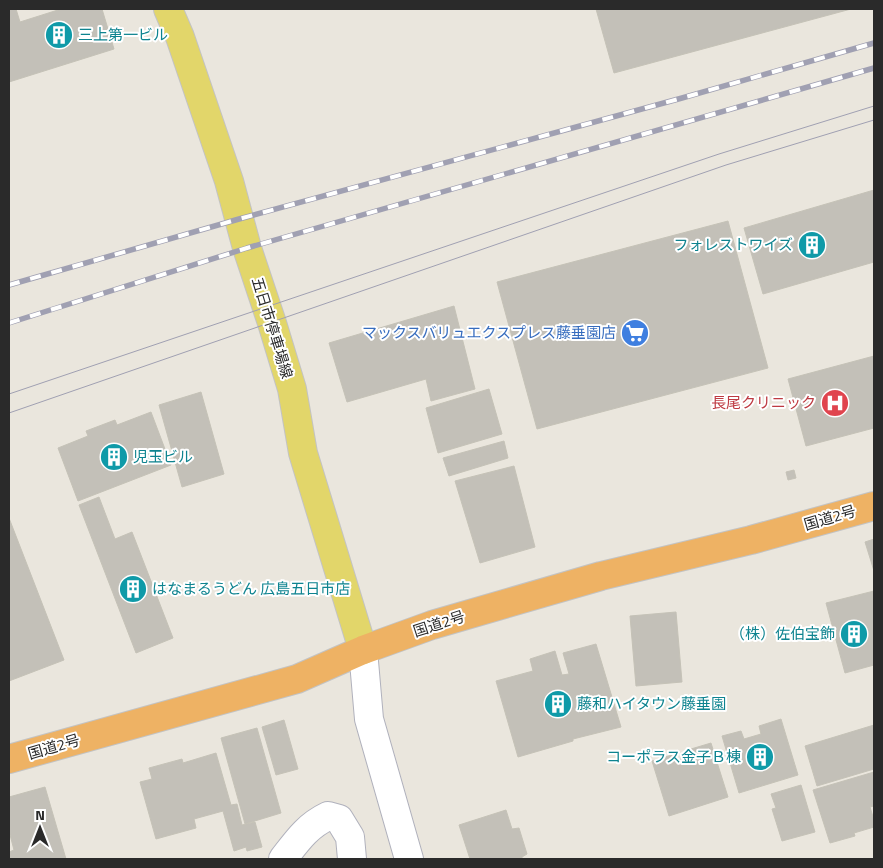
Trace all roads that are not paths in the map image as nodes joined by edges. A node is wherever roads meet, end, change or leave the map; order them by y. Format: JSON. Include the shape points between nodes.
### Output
{"nodes":[{"id":1,"x":168,"y":9,"type":"edge"},
{"id":2,"x":874,"y":506,"type":"edge"},
{"id":3,"x":363,"y":650,"type":"junction"},
{"id":4,"x":9,"y":759,"type":"edge"},
{"id":5,"x":282,"y":859,"type":"edge"},
{"id":6,"x":352,"y":859,"type":"edge"},
{"id":7,"x":410,"y":859,"type":"edge"}],
"edges":[{"from":1,"to":3,"type":"main road","name":"五日市停車場線","via":[[229,181],[292,389],[303,453]]},
{"from":2,"to":3,"type":"highway","name":"国道2号","via":[[601,576],[432,625]]},
{"from":3,"to":4,"type":"highway","name":"国道2号","via":[[297,679]]},
{"from":3,"to":7,"type":"street","via":[[370,719]]},
{"from":5,"to":6,"type":"street","via":[[314,822],[328,816],[339,819],[350,837]]}]}
